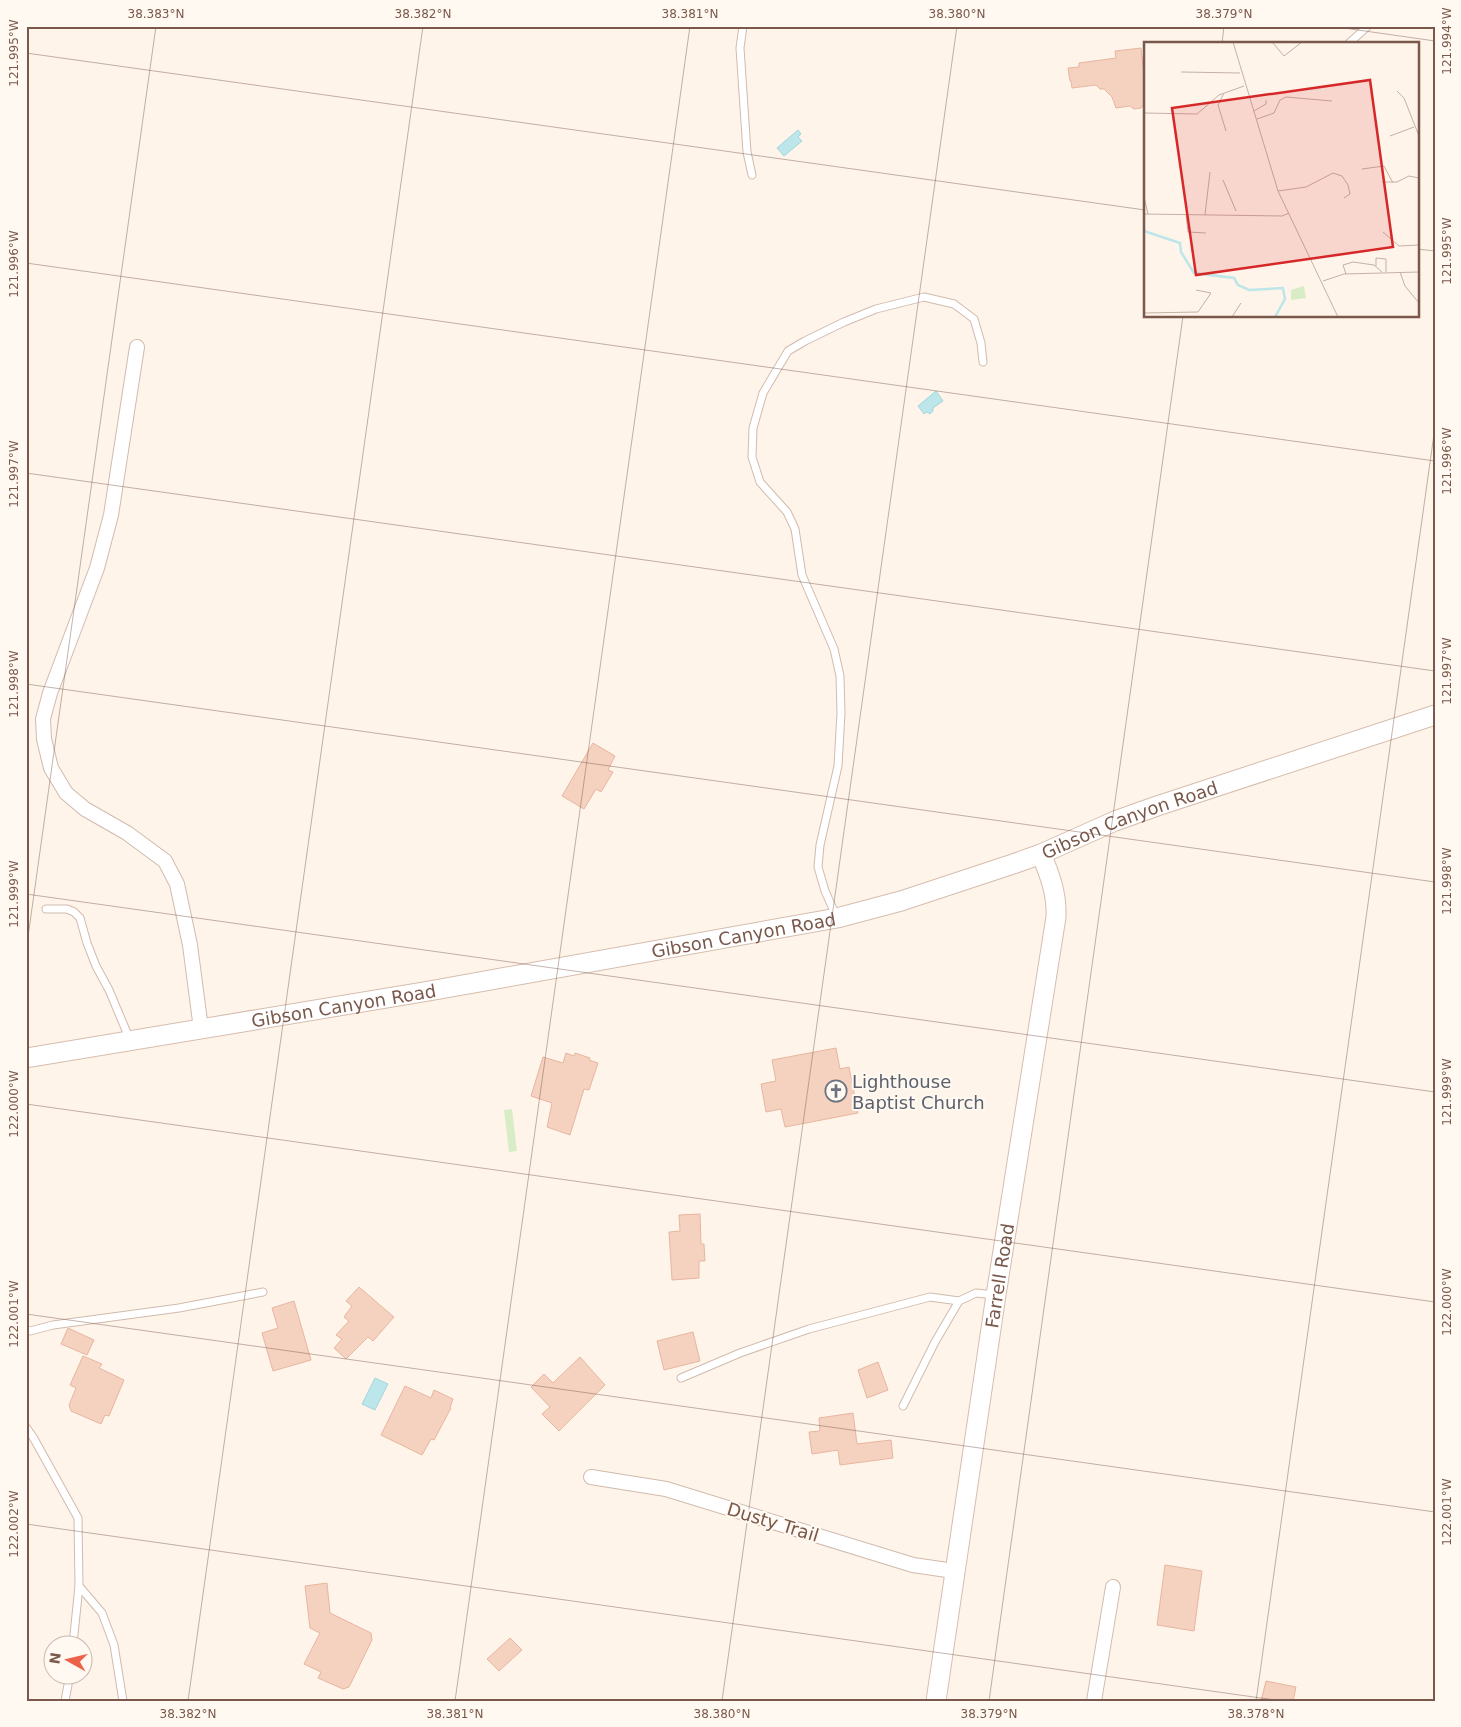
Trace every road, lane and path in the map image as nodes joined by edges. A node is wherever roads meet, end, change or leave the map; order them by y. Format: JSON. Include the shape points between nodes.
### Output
{"nodes":[{"id":1,"x":742,"y":26,"type":"edge"},
{"id":2,"x":1368,"y":26,"type":"edge"},
{"id":3,"x":1350,"y":42,"type":"edge"},
{"id":4,"x":752,"y":174,"type":"dead end"},
{"id":5,"x":137,"y":347,"type":"dead end"},
{"id":6,"x":983,"y":362,"type":"dead end"},
{"id":7,"x":1435,"y":715,"type":"edge"},
{"id":8,"x":1041,"y":854,"type":"junction"},
{"id":9,"x":46,"y":910,"type":"dead end"},
{"id":10,"x":837,"y":918,"type":"junction"},
{"id":11,"x":201,"y":1029,"type":"junction"},
{"id":12,"x":130,"y":1041,"type":"junction"},
{"id":13,"x":26,"y":1058,"type":"edge"},
{"id":14,"x":264,"y":1292,"type":"dead end"},
{"id":15,"x":996,"y":1296,"type":"junction"},
{"id":16,"x":959,"y":1301,"type":"junction"},
{"id":17,"x":26,"y":1330,"type":"edge"},
{"id":18,"x":681,"y":1378,"type":"dead end"},
{"id":19,"x":902,"y":1406,"type":"dead end"},
{"id":20,"x":26,"y":1427,"type":"edge"},
{"id":21,"x":592,"y":1477,"type":"dead end"},
{"id":22,"x":954,"y":1571,"type":"junction"},
{"id":23,"x":79,"y":1586,"type":"junction"},
{"id":24,"x":1113,"y":1587,"type":"dead end"},
{"id":25,"x":74,"y":1634,"type":"edge"},
{"id":26,"x":68,"y":1684,"type":"edge"},
{"id":27,"x":65,"y":1701,"type":"edge"},
{"id":28,"x":123,"y":1701,"type":"edge"},
{"id":29,"x":936,"y":1701,"type":"edge"},
{"id":30,"x":1094,"y":1701,"type":"edge"}],
"edges":[{"from":1,"to":4,"type":"lane","via":[[740,48],[747,152]]},
{"from":2,"to":3,"type":"lane"},
{"from":5,"to":11,"type":"street","via":[[111,515],[97,568],[50,694],[43,719],[44,739],[51,768],[66,793],[85,809],[127,833],[165,861],[169,868],[177,884],[190,945]]},
{"from":6,"to":10,"type":"lane","via":[[974,319],[954,304],[924,297],[876,309],[788,351],[763,393],[753,428],[752,457],[760,482],[787,512],[795,529],[802,575],[834,649],[840,676],[838,766],[820,844],[818,868]]},
{"from":7,"to":8,"type":"main road","name":"Gibson Canyon Road","via":[[1157,806]]},
{"from":8,"to":10,"type":"main road","name":"Gibson Canyon Road","via":[[918,896]]},
{"from":8,"to":15,"type":"main road","name":"Farrell Road","via":[[1054,886],[1056,917]]},
{"from":9,"to":12,"type":"lane","via":[[67,909],[80,918],[96,966]]},
{"from":10,"to":11,"type":"main road","name":"Gibson Canyon Road"},
{"from":11,"to":12,"type":"main road","name":"Gibson Canyon Road"},
{"from":12,"to":13,"type":"main road","name":"Gibson Canyon Road"},
{"from":14,"to":17,"type":"lane"},
{"from":15,"to":16,"type":"lane","via":[[976,1293]]},
{"from":15,"to":22,"type":"main road","name":"Farrell Road"},
{"from":16,"to":18,"type":"lane","via":[[930,1297],[809,1329]]},
{"from":16,"to":19,"type":"lane"},
{"from":20,"to":23,"type":"lane","via":[[78,1518]]},
{"from":21,"to":22,"type":"street","name":"Dusty Trail","via":[[666,1489],[913,1565]]},
{"from":22,"to":29,"type":"main road","name":"Farrell Road"},
{"from":23,"to":25,"type":"lane"},
{"from":23,"to":28,"type":"lane","via":[[102,1613],[114,1645]]},
{"from":24,"to":30,"type":"street"},
{"from":26,"to":27,"type":"lane"}]}
